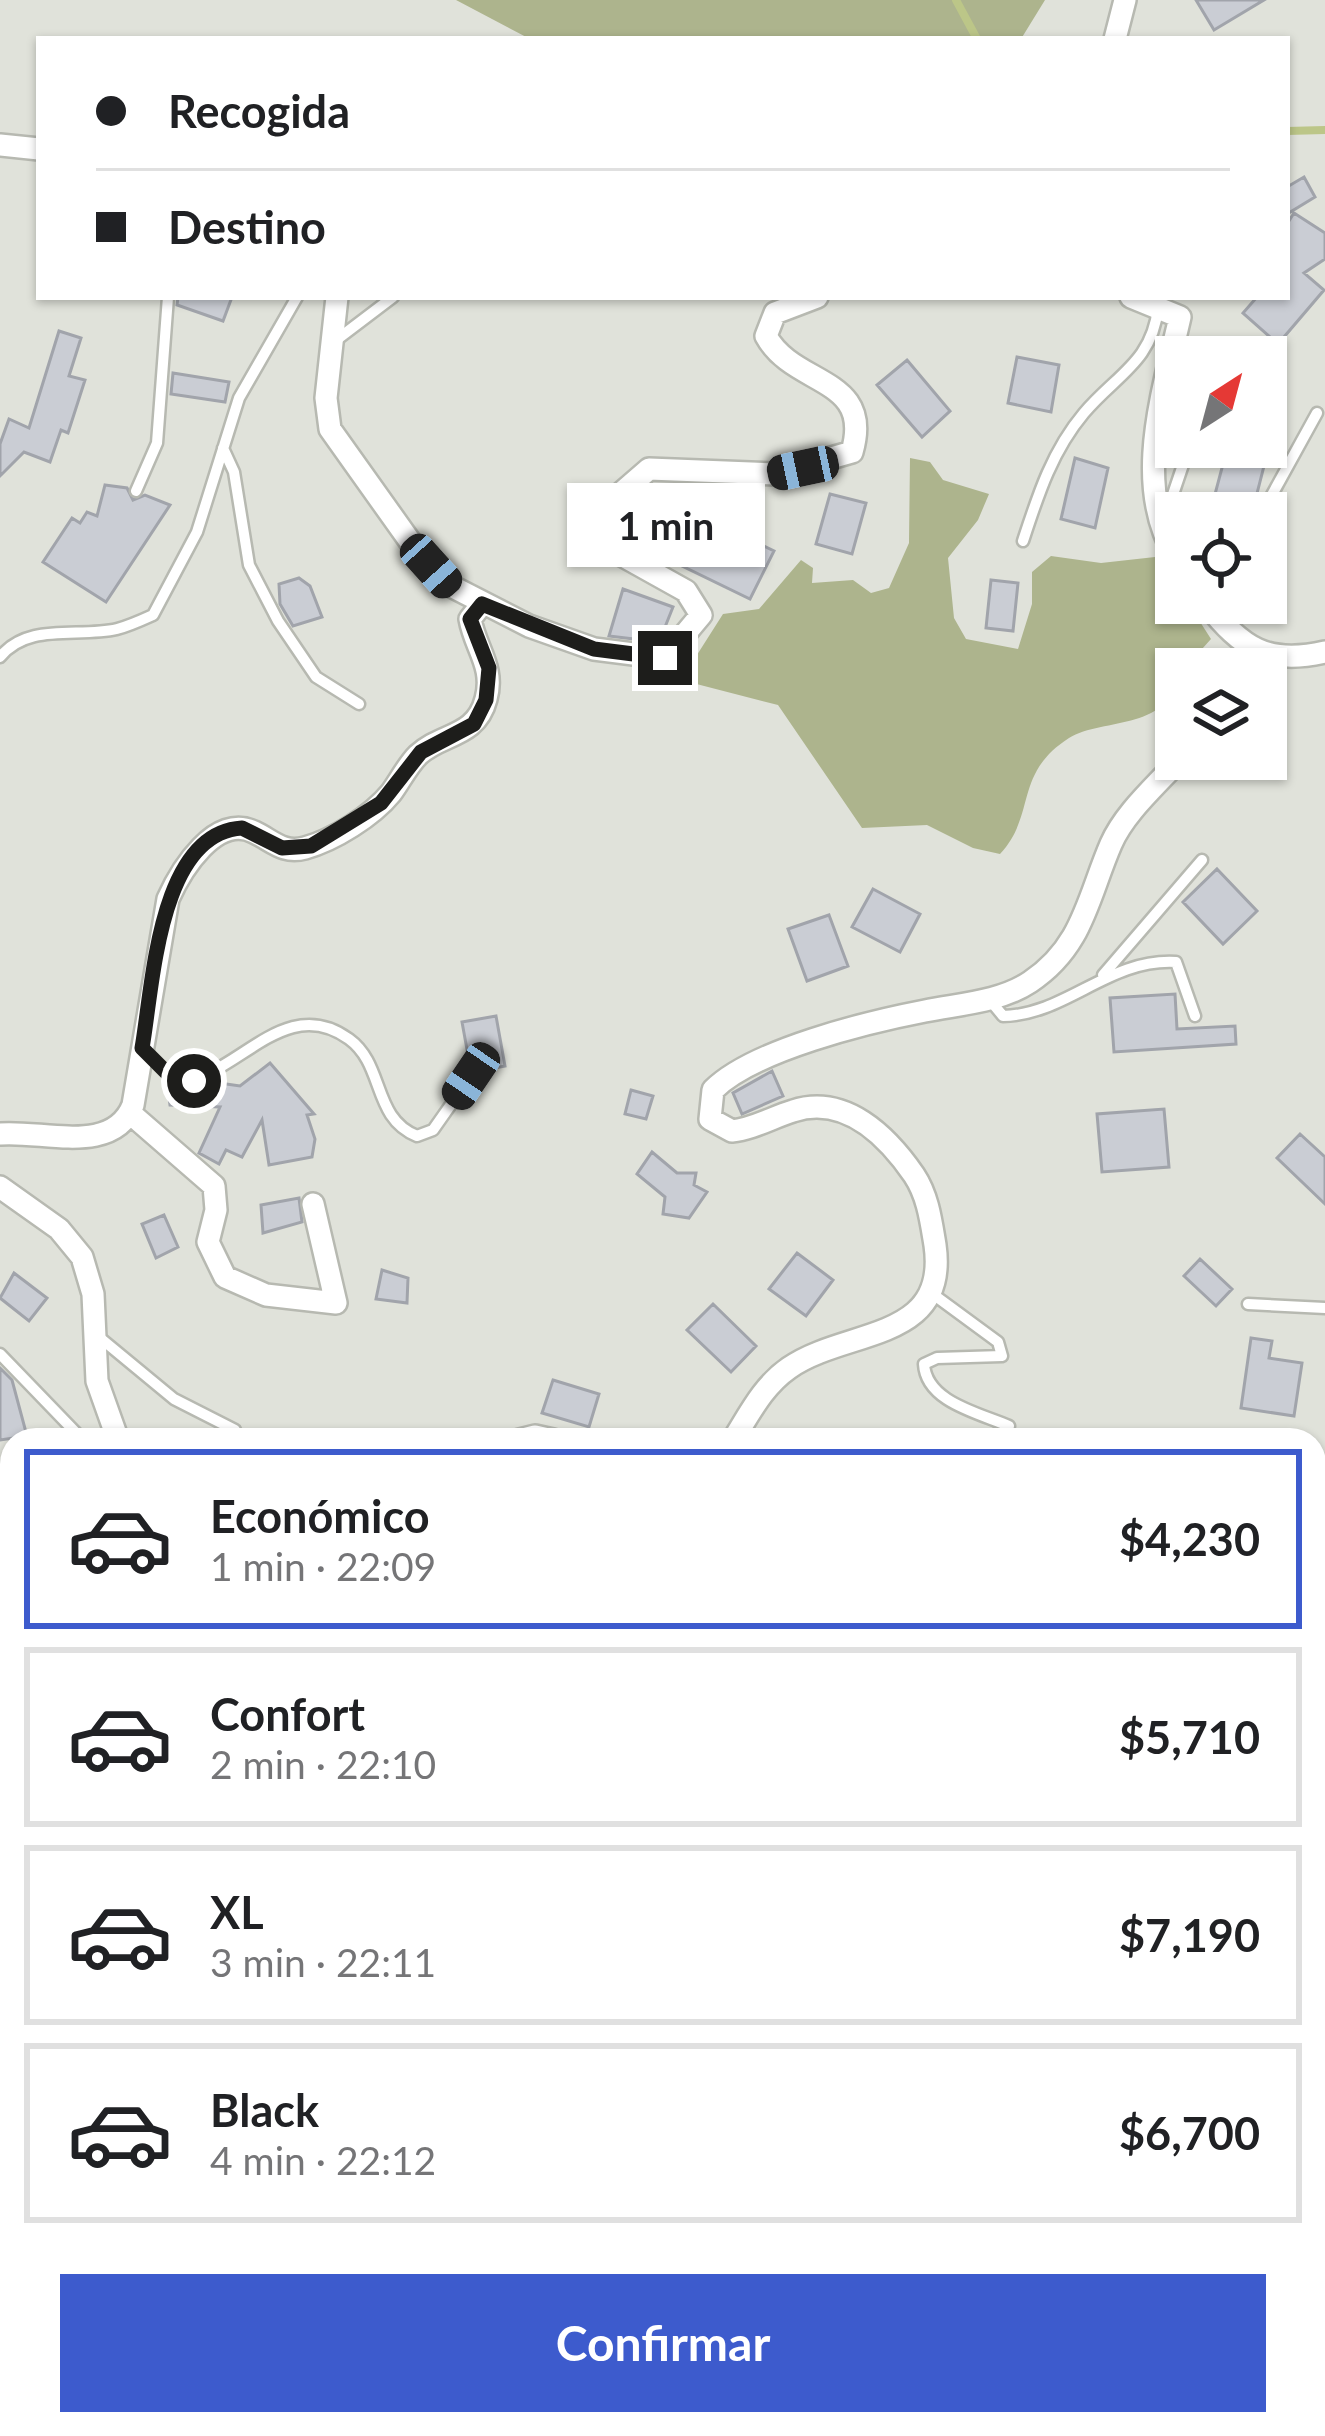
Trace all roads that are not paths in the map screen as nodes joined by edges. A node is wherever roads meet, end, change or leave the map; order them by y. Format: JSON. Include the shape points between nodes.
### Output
{"nodes":[{"id":1,"x":1125,"y":0,"type":"edge"},
{"id":2,"x":1116,"y":36,"type":"edge"},
{"id":3,"x":0,"y":145,"type":"edge"},
{"id":4,"x":36,"y":149,"type":"edge"},
{"id":5,"x":168,"y":300,"type":"edge"},
{"id":6,"x":295,"y":300,"type":"edge"},
{"id":7,"x":338,"y":300,"type":"edge"},
{"id":8,"x":389,"y":300,"type":"edge"},
{"id":9,"x":809,"y":300,"type":"edge"},
{"id":10,"x":1171,"y":307,"type":"edge"},
{"id":11,"x":332,"y":343,"type":"junction"},
{"id":12,"x":1316,"y":413,"type":"dead end"},
{"id":13,"x":223,"y":448,"type":"junction"},
{"id":14,"x":136,"y":491,"type":"dead end"},
{"id":15,"x":1155,"y":492,"type":"edge"},
{"id":16,"x":1273,"y":492,"type":"edge"},
{"id":17,"x":1023,"y":541,"type":"dead end"},
{"id":18,"x":482,"y":604,"type":"junction"},
{"id":19,"x":1226,"y":624,"type":"edge"},
{"id":20,"x":0,"y":640,"type":"edge"},
{"id":21,"x":19,"y":643,"type":"junction"},
{"id":22,"x":1248,"y":648,"type":"edge"},
{"id":23,"x":1325,"y":652,"type":"edge"},
{"id":24,"x":0,"y":657,"type":"edge"},
{"id":25,"x":1287,"y":661,"type":"edge"},
{"id":26,"x":359,"y":704,"type":"dead end"},
{"id":27,"x":1163,"y":780,"type":"edge"},
{"id":28,"x":1202,"y":860,"type":"dead end"},
{"id":29,"x":1101,"y":978,"type":"junction"},
{"id":30,"x":989,"y":999,"type":"junction"},
{"id":31,"x":1195,"y":1016,"type":"dead end"},
{"id":32,"x":142,"y":1048,"type":"junction"},
{"id":33,"x":471,"y":1076,"type":"dead end"},
{"id":34,"x":130,"y":1113,"type":"junction"},
{"id":35,"x":0,"y":1134,"type":"edge"},
{"id":36,"x":0,"y":1187,"type":"edge"},
{"id":37,"x":313,"y":1204,"type":"dead end"},
{"id":38,"x":930,"y":1292,"type":"junction"},
{"id":39,"x":1248,"y":1304,"type":"dead end"},
{"id":40,"x":1325,"y":1308,"type":"edge"},
{"id":41,"x":92,"y":1331,"type":"junction"},
{"id":42,"x":0,"y":1354,"type":"edge"},
{"id":43,"x":71,"y":1428,"type":"edge"},
{"id":44,"x":113,"y":1428,"type":"edge"},
{"id":45,"x":231,"y":1428,"type":"edge"},
{"id":46,"x":740,"y":1428,"type":"edge"},
{"id":47,"x":1007,"y":1428,"type":"edge"}],
"edges":[{"from":1,"to":2,"type":"street"},
{"from":3,"to":4,"type":"street"},
{"from":5,"to":14,"type":"lane","via":[[157,443]]},
{"from":6,"to":13,"type":"lane","via":[[239,398]]},
{"from":7,"to":11,"type":"street"},
{"from":8,"to":11,"type":"lane"},
{"from":9,"to":18,"type":"street","via":[[775,313],[766,336],[775,352],[849,400],[860,427],[852,452],[775,474],[649,469],[604,508],[616,552],[686,591],[701,615],[665,658],[594,649]]},
{"from":10,"to":15,"type":"street","via":[[1153,449]]},
{"from":10,"to":17,"type":"lane","via":[[1134,369],[1083,415],[1055,455]]},
{"from":11,"to":18,"type":"street","via":[[330,429],[414,547],[449,585]]},
{"from":12,"to":16,"type":"lane"},
{"from":13,"to":21,"type":"lane","via":[[188,553],[153,615],[117,629],[43,633]]},
{"from":13,"to":26,"type":"lane","via":[[249,565],[268,602],[316,677]]},
{"from":18,"to":32,"type":"street","via":[[470,619],[489,668],[474,724],[421,752],[381,803],[311,846],[282,848],[252,830],[232,829],[180,873],[167,898]]},
{"from":19,"to":22,"type":"street"},
{"from":20,"to":21,"type":"lane"},
{"from":21,"to":24,"type":"lane"},
{"from":23,"to":25,"type":"street"},
{"from":27,"to":30,"type":"street","via":[[1112,842],[1074,942],[1030,982]]},
{"from":28,"to":29,"type":"lane"},
{"from":29,"to":30,"type":"lane","via":[[1033,1016],[1003,1016]]},
{"from":29,"to":31,"type":"lane","via":[[1151,960],[1175,962]]},
{"from":30,"to":38,"type":"street","via":[[786,1049],[734,1071],[708,1103],[710,1119],[732,1131],[814,1106],[840,1109],[871,1128],[925,1194],[936,1263]]},
{"from":32,"to":33,"type":"lane","via":[[176,1082],[194,1081],[269,1033],[326,1027],[368,1059],[398,1129],[417,1136],[433,1130]]},
{"from":32,"to":34,"type":"street"},
{"from":34,"to":35,"type":"street","via":[[98,1136]]},
{"from":34,"to":37,"type":"street","via":[[214,1186],[208,1241],[225,1277],[266,1295],[336,1303]]},
{"from":36,"to":41,"type":"street","via":[[59,1228],[82,1257],[94,1294]]},
{"from":38,"to":46,"type":"street","via":[[915,1317],[787,1370]]},
{"from":38,"to":47,"type":"lane","via":[[998,1342],[1002,1356],[937,1358],[924,1364],[924,1375],[939,1395]]},
{"from":39,"to":40,"type":"lane"},
{"from":41,"to":44,"type":"street"},
{"from":41,"to":45,"type":"lane","via":[[174,1399]]},
{"from":42,"to":43,"type":"lane"}]}
